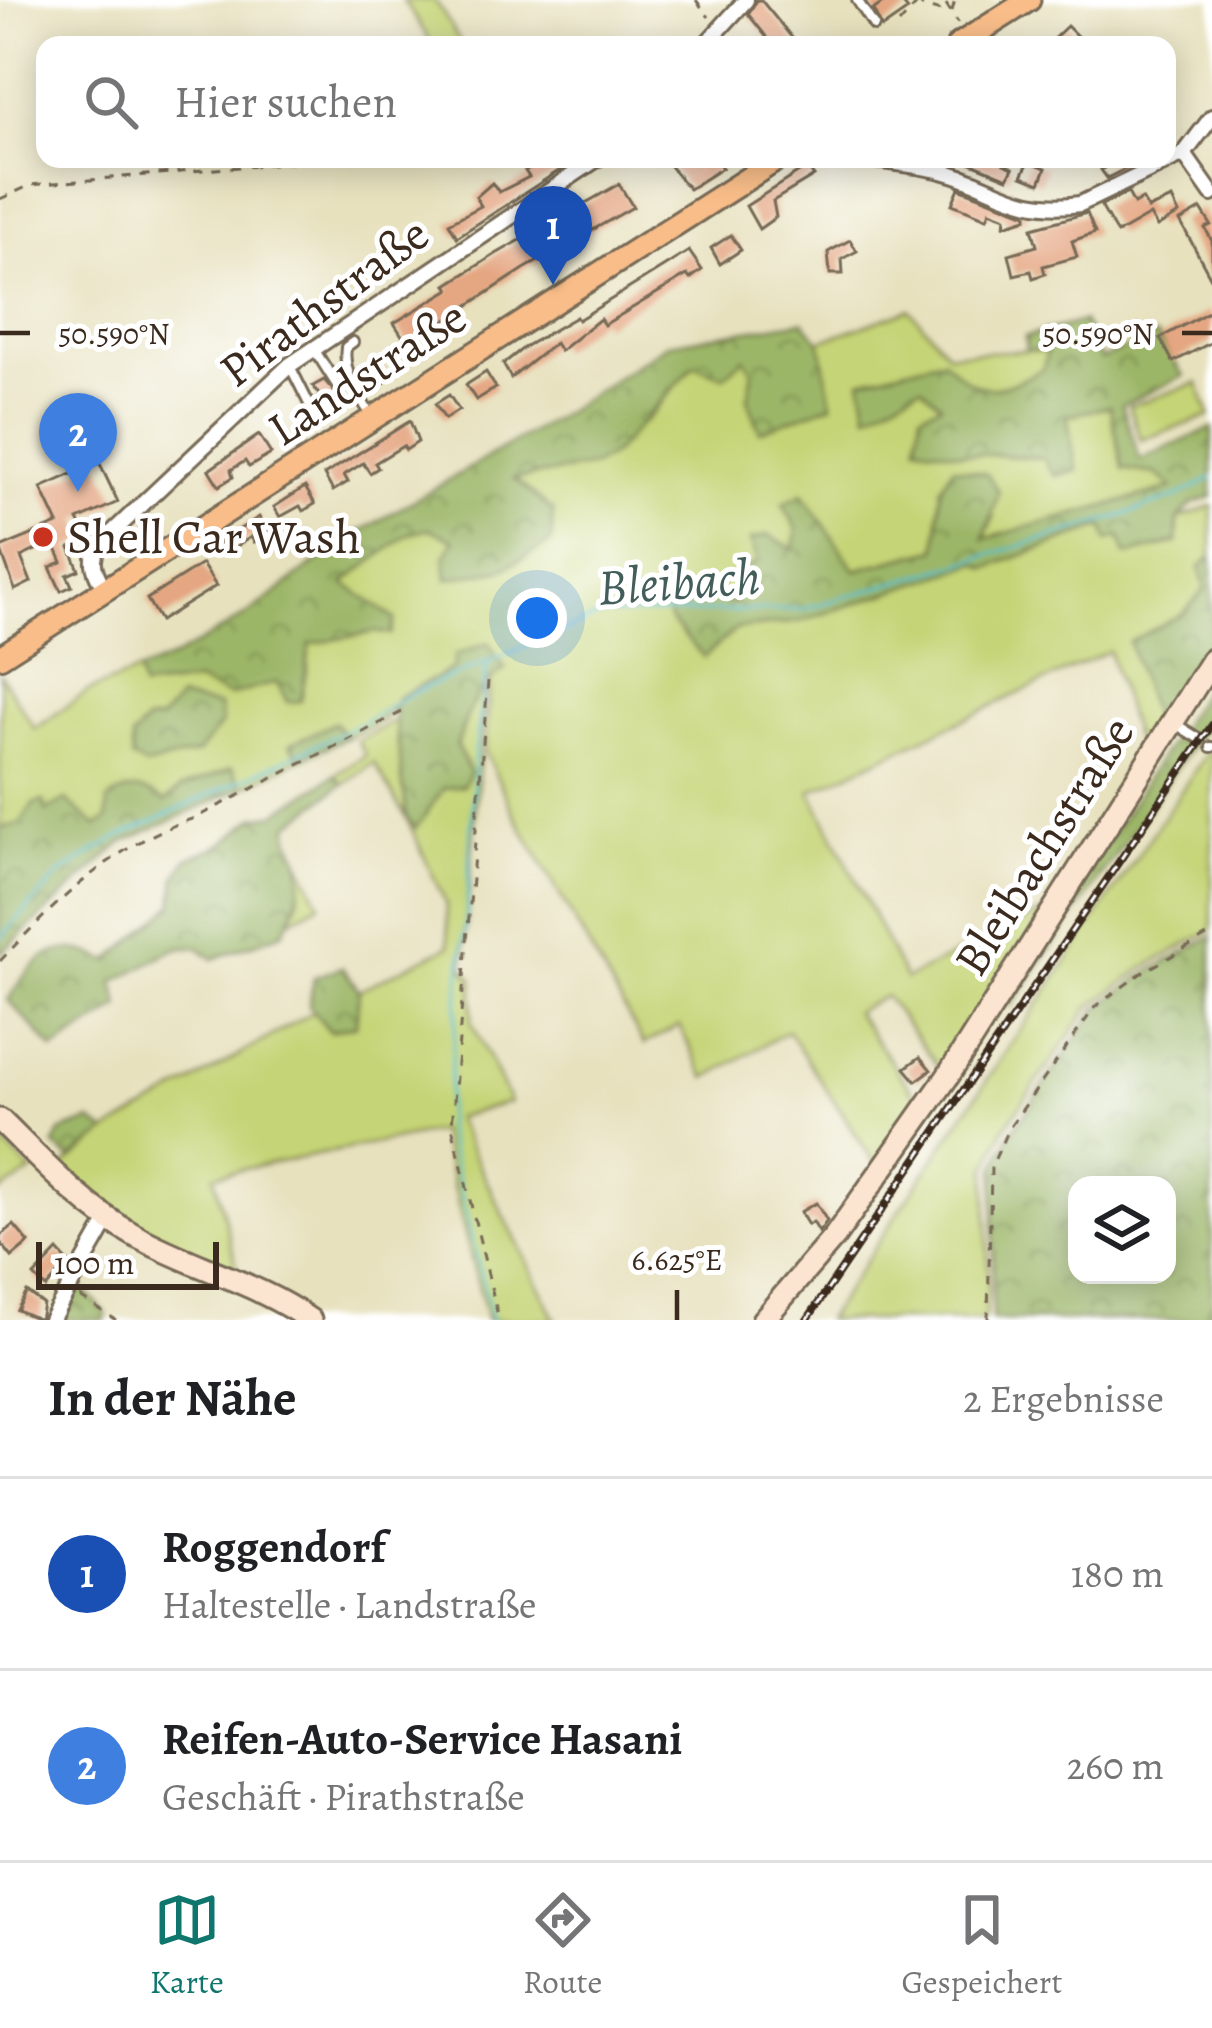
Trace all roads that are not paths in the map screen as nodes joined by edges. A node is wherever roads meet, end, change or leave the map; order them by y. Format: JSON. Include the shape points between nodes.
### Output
{"nodes":[{"id":1,"x":746,"y":0,"type":"edge"},
{"id":2,"x":857,"y":0,"type":"edge"},
{"id":3,"x":1029,"y":0,"type":"edge"},
{"id":4,"x":874,"y":26,"type":"dead end"},
{"id":5,"x":713,"y":36,"type":"edge"},
{"id":6,"x":972,"y":36,"type":"edge"},
{"id":7,"x":1212,"y":117,"type":"edge"},
{"id":8,"x":1184,"y":154,"type":"junction"},
{"id":9,"x":1176,"y":158,"type":"edge"},
{"id":10,"x":583,"y":168,"type":"edge"},
{"id":11,"x":749,"y":168,"type":"edge"},
{"id":12,"x":922,"y":168,"type":"edge"},
{"id":13,"x":1154,"y":168,"type":"edge"},
{"id":14,"x":1212,"y":194,"type":"edge"},
{"id":15,"x":353,"y":342,"type":"dead end"},
{"id":16,"x":313,"y":348,"type":"junction"},
{"id":17,"x":290,"y":365,"type":"junction"},
{"id":18,"x":338,"y":387,"type":"dead end"},
{"id":19,"x":310,"y":406,"type":"dead end"},
{"id":20,"x":373,"y":418,"type":"junction"},
{"id":21,"x":105,"y":590,"type":"junction"},
{"id":22,"x":0,"y":657,"type":"edge"},
{"id":23,"x":1212,"y":660,"type":"edge"},
{"id":24,"x":1173,"y":722,"type":"junction"},
{"id":25,"x":1198,"y":739,"type":"dead end"},
{"id":26,"x":0,"y":1120,"type":"edge"},
{"id":27,"x":108,"y":1220,"type":"junction"},
{"id":28,"x":51,"y":1320,"type":"edge"},
{"id":29,"x":310,"y":1320,"type":"edge"},
{"id":30,"x":764,"y":1320,"type":"edge"}],
"edges":[{"from":1,"to":5,"type":"street"},
{"from":2,"to":4,"type":"lane"},
{"from":3,"to":6,"type":"main road"},
{"from":7,"to":8,"type":"street"},
{"from":8,"to":9,"type":"street"},
{"from":8,"to":14,"type":"street"},
{"from":10,"to":16,"type":"street","name":"Pirathstraße"},
{"from":11,"to":20,"type":"main road","name":"Landstraße"},
{"from":12,"to":13,"type":"street","via":[[1042,207],[1080,203]]},
{"from":15,"to":20,"type":"lane","via":[[345,361]]},
{"from":16,"to":17,"type":"street","name":"Pirathstraße"},
{"from":16,"to":18,"type":"lane"},
{"from":17,"to":19,"type":"lane"},
{"from":17,"to":21,"type":"street","name":"Pirathstraße","via":[[104,540],[93,556]]},
{"from":20,"to":21,"type":"main road","name":"Landstraße"},
{"from":21,"to":22,"type":"main road","name":"Landstraße"},
{"from":23,"to":24,"type":"main road","name":"Bleibachstraße"},
{"from":24,"to":25,"type":"lane"},
{"from":24,"to":30,"type":"main road","name":"Bleibachstraße","via":[[948,1076],[835,1236]]},
{"from":26,"to":27,"type":"main road"},
{"from":27,"to":28,"type":"street"},
{"from":27,"to":29,"type":"main road"}]}
